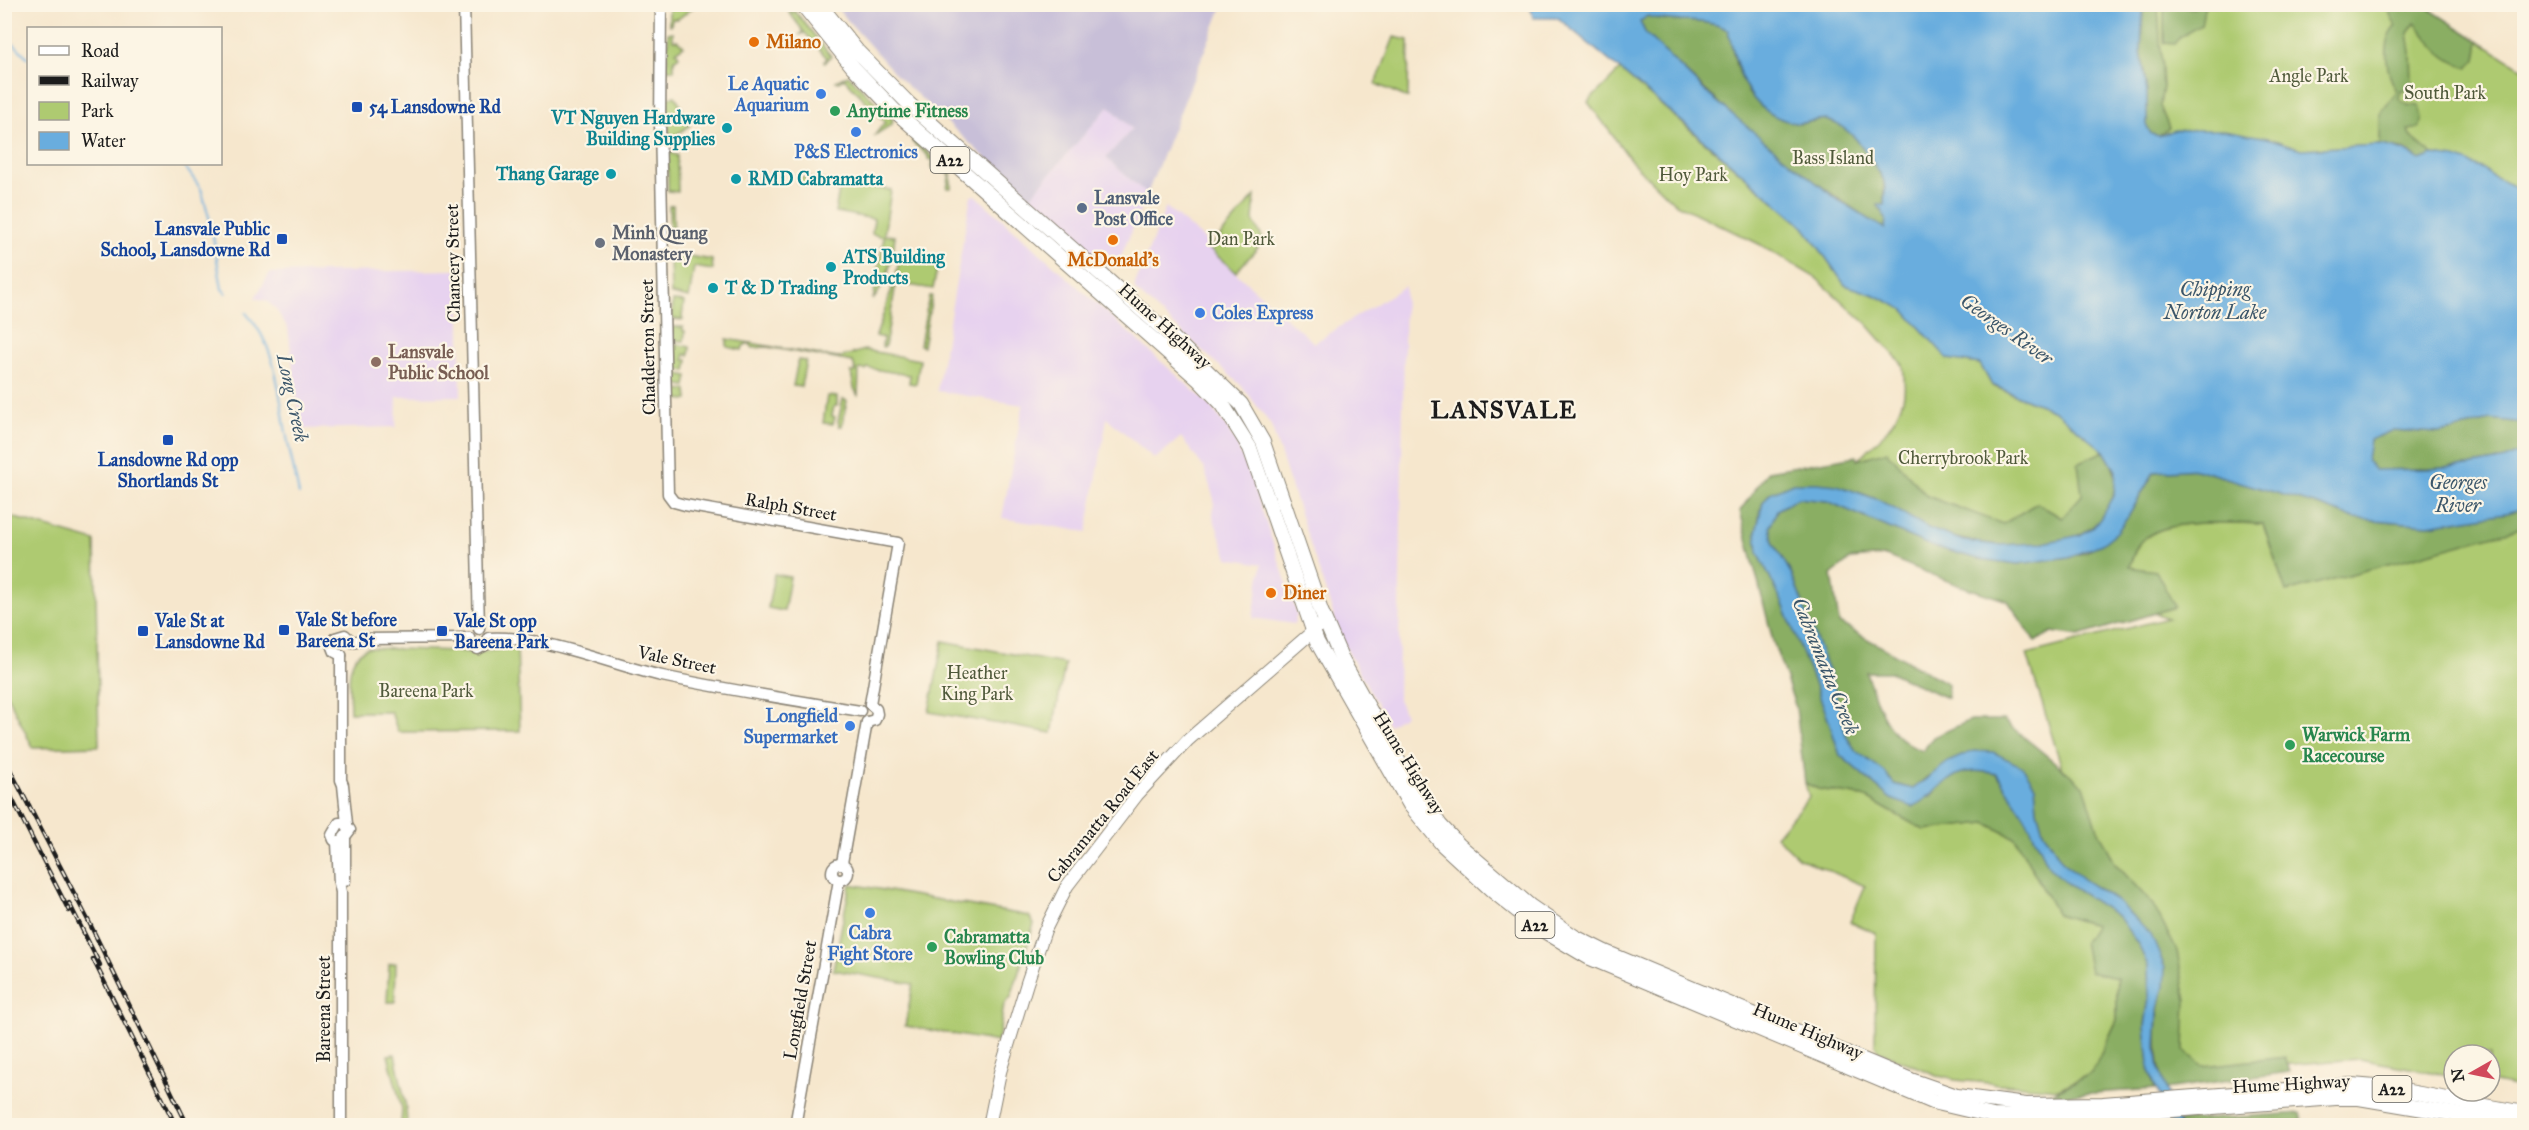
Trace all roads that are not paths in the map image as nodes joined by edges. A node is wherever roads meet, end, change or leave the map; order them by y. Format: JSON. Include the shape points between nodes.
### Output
{"nodes":[{"id":1,"x":464,"y":4,"type":"edge"},
{"id":2,"x":661,"y":4,"type":"edge"},
{"id":3,"x":801,"y":4,"type":"edge"},
{"id":4,"x":819,"y":4,"type":"edge"},
{"id":5,"x":678,"y":504,"type":"joint"},
{"id":6,"x":1325,"y":621,"type":"junction"},
{"id":7,"x":479,"y":629,"type":"junction"},
{"id":8,"x":1312,"y":630,"type":"junction"},
{"id":9,"x":469,"y":638,"type":"junction"},
{"id":10,"x":489,"y":638,"type":"junction"},
{"id":11,"x":352,"y":642,"type":"junction"},
{"id":12,"x":340,"y":655,"type":"junction"},
{"id":13,"x":870,"y":704,"type":"junction"},
{"id":14,"x":860,"y":711,"type":"junction"},
{"id":15,"x":867,"y":722,"type":"junction"},
{"id":16,"x":2141,"y":1106,"type":"junction"},
{"id":17,"x":2524,"y":1113,"type":"edge"},
{"id":18,"x":2502,"y":1115,"type":"junction"},
{"id":19,"x":341,"y":1125,"type":"edge"},
{"id":20,"x":795,"y":1125,"type":"edge"},
{"id":21,"x":989,"y":1125,"type":"edge"},
{"id":22,"x":2524,"y":1125,"type":"edge"}],
"edges":[{"from":1,"to":7,"type":"street","name":"Chancery Street"},
{"from":2,"to":5,"type":"street","name":"Chadderton Street","via":[[667,488],[670,498]]},
{"from":3,"to":8,"type":"highway","name":"Hume Highway","number":"A22","via":[[895,111],[1223,405],[1250,448]]},
{"from":4,"to":6,"type":"highway","name":"Hume Highway","number":"A22","via":[[857,51],[909,104],[1242,404],[1275,474]]},
{"from":5,"to":13,"type":"street","name":"Ralph Street","via":[[898,543]]},
{"from":6,"to":8,"type":"main road","name":"Cabramatta Road East"},
{"from":6,"to":16,"type":"highway","name":"Hume Highway","number":"A22","via":[[1408,780],[1440,825],[1530,906],[1575,937],[1826,1045],[1957,1096],[2026,1105]]},
{"from":7,"to":9,"type":"street","via":[[471,632]]},
{"from":7,"to":10,"type":"street"},
{"from":8,"to":16,"type":"highway","name":"Hume Highway","number":"A22","via":[[1396,781],[1425,825],[1494,891],[1572,949],[1824,1058],[1953,1108],[2022,1119],[2064,1118]]},
{"from":8,"to":21,"type":"main road","name":"Cabramatta Road East","via":[[1188,740],[1137,795],[1067,886],[1045,930],[1027,983],[1000,1072]]},
{"from":9,"to":10,"type":"street","via":[[472,646],[478,648],[487,644]]},
{"from":9,"to":11,"type":"street"},
{"from":10,"to":14,"type":"street","name":"Vale Street","via":[[540,643],[660,675]]},
{"from":11,"to":12,"type":"street","via":[[350,652]]},
{"from":11,"to":12,"type":"street","via":[[345,635],[335,638],[333,647]]},
{"from":12,"to":19,"type":"street","name":"Bareena Street","via":[[341,780],[337,788],[341,825],[349,832],[341,841],[345,881],[341,892]]},
{"from":13,"to":14,"type":"street"},
{"from":13,"to":15,"type":"street","via":[[877,714],[875,720]]},
{"from":14,"to":15,"type":"street"},
{"from":15,"to":20,"type":"street","name":"Longfield Street","via":[[842,863],[848,874],[838,880]]},
{"from":16,"to":18,"type":"highway","name":"Hume Highway","number":"A22","via":[[2359,1098]]},
{"from":17,"to":18,"type":"highway","name":"Hume Highway","number":"A22"},
{"from":18,"to":22,"type":"highway","name":"Hume Highway","number":"A22"}]}
